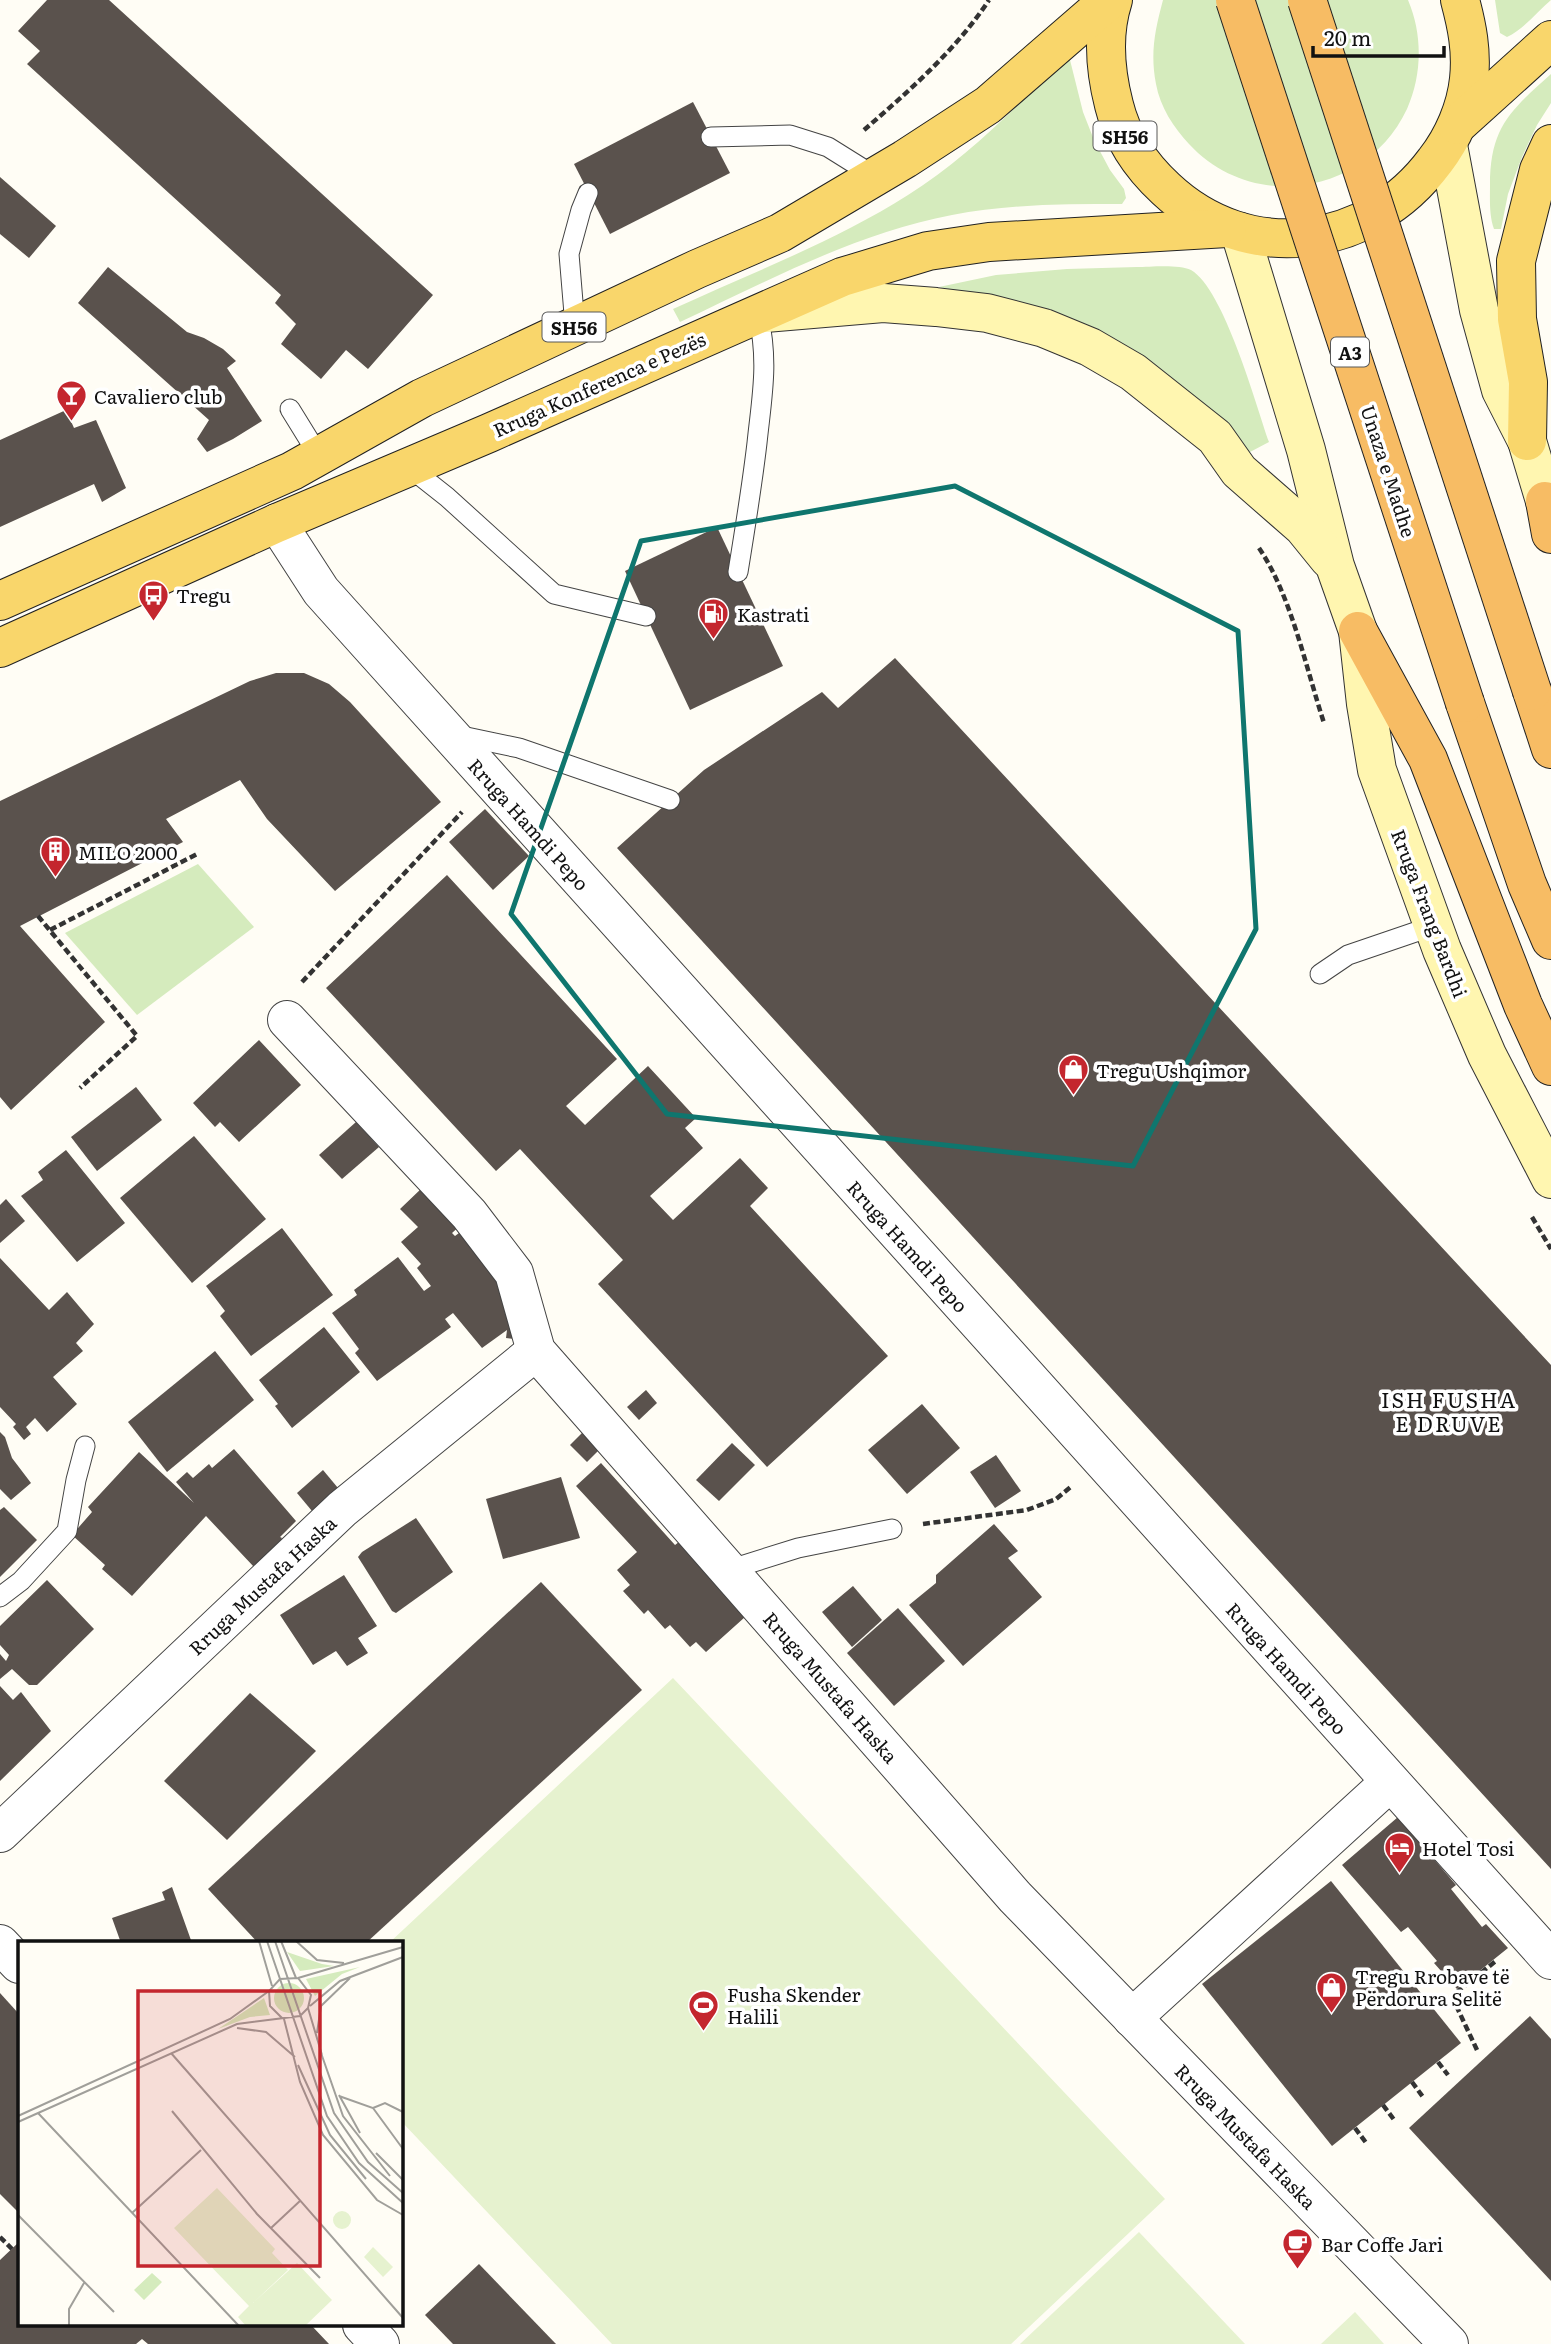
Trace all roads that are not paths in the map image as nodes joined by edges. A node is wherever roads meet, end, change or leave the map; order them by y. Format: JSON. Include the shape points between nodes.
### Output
{"nodes":[{"id":1,"x":1111,"y":0,"type":"edge"},
{"id":2,"x":1235,"y":0,"type":"edge"},
{"id":3,"x":1307,"y":0,"type":"edge"},
{"id":4,"x":1460,"y":0,"type":"edge"},
{"id":5,"x":1551,"y":40,"type":"edge"},
{"id":6,"x":1452,"y":135,"type":"junction"},
{"id":7,"x":711,"y":137,"type":"dead end"},
{"id":8,"x":1551,"y":144,"type":"edge"},
{"id":9,"x":876,"y":177,"type":"junction"},
{"id":10,"x":589,"y":193,"type":"dead end"},
{"id":11,"x":1233,"y":230,"type":"junction"},
{"id":12,"x":758,"y":314,"type":"junction"},
{"id":13,"x":575,"y":326,"type":"junction"},
{"id":14,"x":290,"y":409,"type":"dead end"},
{"id":15,"x":1527,"y":442,"type":"junction"},
{"id":16,"x":319,"y":456,"type":"junction"},
{"id":17,"x":409,"y":467,"type":"junction"},
{"id":18,"x":1549,"y":516,"type":"edge"},
{"id":19,"x":277,"y":523,"type":"junction"},
{"id":20,"x":1335,"y":566,"type":"junction"},
{"id":21,"x":738,"y":572,"type":"dead end"},
{"id":22,"x":0,"y":601,"type":"edge"},
{"id":23,"x":646,"y":616,"type":"dead end"},
{"id":24,"x":1358,"y":631,"type":"junction"},
{"id":25,"x":0,"y":649,"type":"edge"},
{"id":26,"x":449,"y":734,"type":"junction"},
{"id":27,"x":1551,"y":749,"type":"edge"},
{"id":28,"x":670,"y":800,"type":"dead end"},
{"id":29,"x":1433,"y":926,"type":"junction"},
{"id":30,"x":1551,"y":940,"type":"edge"},
{"id":31,"x":1320,"y":974,"type":"dead end"},
{"id":32,"x":287,"y":1020,"type":"road end"},
{"id":33,"x":1551,"y":1066,"type":"edge"},
{"id":34,"x":1551,"y":1179,"type":"edge"},
{"id":35,"x":536,"y":1351,"type":"junction"},
{"id":36,"x":85,"y":1446,"type":"dead end"},
{"id":37,"x":892,"y":1529,"type":"road end"},
{"id":38,"x":728,"y":1570,"type":"junction"},
{"id":39,"x":0,"y":1597,"type":"edge"},
{"id":40,"x":1390,"y":1782,"type":"junction"},
{"id":41,"x":0,"y":1833,"type":"edge"},
{"id":42,"x":0,"y":1944,"type":"edge"},
{"id":43,"x":1551,"y":1959,"type":"edge"},
{"id":44,"x":18,"y":1963,"type":"edge"},
{"id":45,"x":1132,"y":2018,"type":"junction"},
{"id":46,"x":363,"y":2326,"type":"edge"},
{"id":47,"x":380,"y":2344,"type":"edge"},
{"id":48,"x":1449,"y":2344,"type":"edge"}],
"edges":[{"from":1,"to":9,"type":"main road","number":"SH56","via":[[988,105]]},
{"from":1,"to":11,"type":"main road","number":"SH56","via":[[1106,74],[1119,125],[1146,170],[1184,206]]},
{"from":2,"to":30,"type":"highway","name":"Unaza e Madhe","number":"A3","bridge":true,"via":[[1465,703]]},
{"from":3,"to":27,"type":"highway","bridge":true},
{"from":4,"to":6,"type":"main road","number":"SH56","via":[[1469,33],[1469,80]]},
{"from":5,"to":6,"type":"main road","number":"SH56"},
{"from":6,"to":11,"type":"main road","number":"SH56","via":[[1419,183],[1381,213],[1336,232],[1288,239]]},
{"from":6,"to":15,"type":"main road","via":[[1479,310],[1502,390]]},
{"from":7,"to":9,"type":"lane","via":[[790,135],[828,147]]},
{"from":8,"to":15,"type":"main road","via":[[1539,170],[1516,261],[1517,319],[1528,382]]},
{"from":9,"to":13,"type":"main road","number":"SH56","via":[[780,233]]},
{"from":10,"to":13,"type":"lane","via":[[569,254]]},
{"from":11,"to":12,"type":"main road","name":"Rruga Konferenca e Pezës","number":"SH56","via":[[989,242],[928,251],[842,277]]},
{"from":11,"to":20,"type":"main road","via":[[1306,450]]},
{"from":12,"to":17,"type":"main road","name":"Rruga Konferenca e Pezës","number":"SH56"},
{"from":12,"to":20,"type":"main road","via":[[883,303],[936,307],[987,313],[1044,328],[1090,347],[1133,372],[1215,437],[1239,471],[1303,527]]},
{"from":12,"to":21,"type":"lane","via":[[765,368]]},
{"from":13,"to":16,"type":"main road","number":"SH56","via":[[422,398]]},
{"from":14,"to":16,"type":"lane"},
{"from":15,"to":18,"type":"main road"},
{"from":16,"to":22,"type":"main road","number":"SH56"},
{"from":17,"to":19,"type":"main road","name":"Rruga Konferenca e Pezës","number":"SH56"},
{"from":17,"to":23,"type":"lane","via":[[554,594]]},
{"from":19,"to":25,"type":"main road","name":"Rruga Konferenca e Pezës","number":"SH56"},
{"from":19,"to":26,"type":"street","name":"Rruga Hamdi Pepo","via":[[321,591]]},
{"from":20,"to":24,"type":"main road","name":"Rruga Frang Bardhi"},
{"from":24,"to":29,"type":"main road","name":"Rruga Frang Bardhi","via":[[1377,770]]},
{"from":24,"to":33,"type":"highway","via":[[1428,759]]},
{"from":26,"to":28,"type":"lane","via":[[519,748]]},
{"from":26,"to":40,"type":"street","name":"Rruga Hamdi Pepo"},
{"from":29,"to":31,"type":"lane","via":[[1348,956]]},
{"from":29,"to":34,"type":"main road","name":"Rruga Frang Bardhi","via":[[1487,1055]]},
{"from":32,"to":35,"type":"street","name":"Rruga Mustafa Haska","via":[[469,1214],[514,1273]]},
{"from":35,"to":38,"type":"street","name":"Rruga Mustafa Haska"},
{"from":35,"to":41,"type":"street","name":"Rruga Mustafa Haska","via":[[342,1509]]},
{"from":36,"to":39,"type":"lane","via":[[67,1531]]},
{"from":37,"to":38,"type":"lane","via":[[799,1548]]},
{"from":38,"to":45,"type":"street","name":"Rruga Mustafa Haska","via":[[1015,1897]]},
{"from":40,"to":43,"type":"street","name":"Rruga Hamdi Pepo"},
{"from":40,"to":45,"type":"street"},
{"from":42,"to":44,"type":"street"},
{"from":45,"to":48,"type":"street","name":"Rruga Mustafa Haska"},
{"from":46,"to":47,"type":"street"}]}
